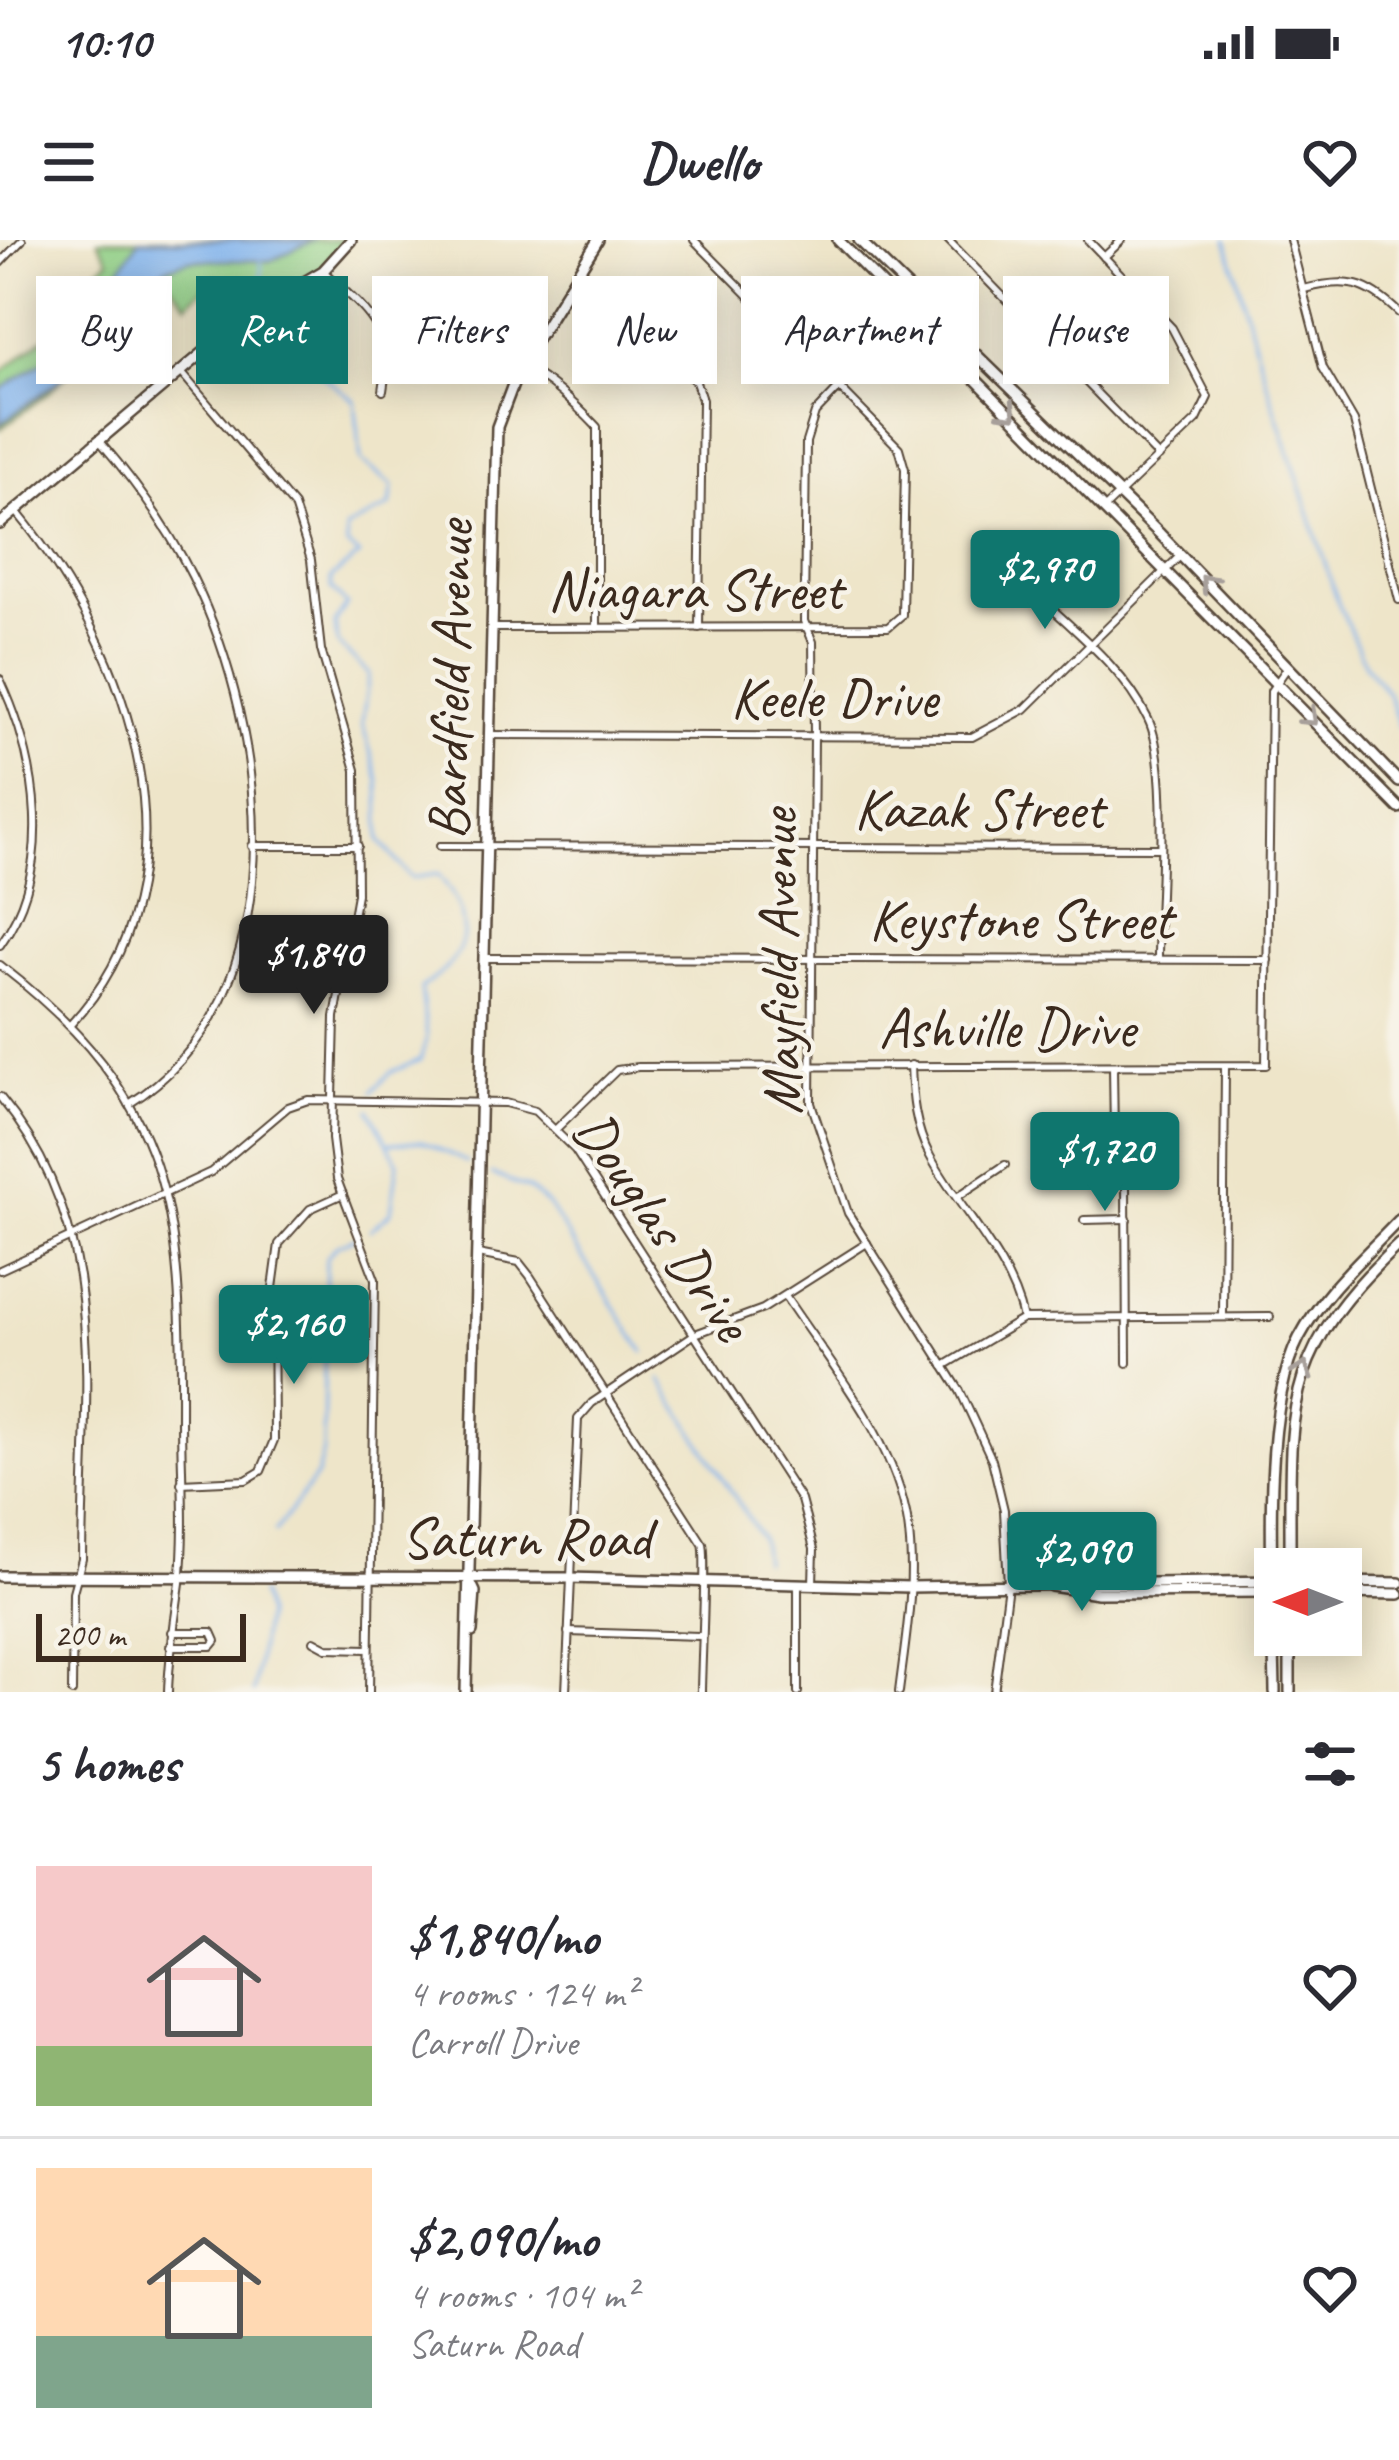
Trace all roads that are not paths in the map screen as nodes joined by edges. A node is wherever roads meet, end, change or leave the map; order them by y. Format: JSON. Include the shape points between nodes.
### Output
{"nodes":[{"id":1,"x":22,"y":240,"type":"edge"},
{"id":2,"x":351,"y":240,"type":"edge"},
{"id":3,"x":598,"y":240,"type":"edge"},
{"id":4,"x":694,"y":240,"type":"edge"},
{"id":5,"x":838,"y":240,"type":"edge"},
{"id":6,"x":859,"y":240,"type":"edge"},
{"id":7,"x":948,"y":240,"type":"edge"},
{"id":8,"x":1088,"y":240,"type":"edge"},
{"id":9,"x":1123,"y":240,"type":"edge"},
{"id":10,"x":1290,"y":240,"type":"edge"},
{"id":11,"x":1104,"y":257,"type":"junction"},
{"id":12,"x":0,"y":263,"type":"edge"},
{"id":13,"x":322,"y":272,"type":"junction"},
{"id":14,"x":577,"y":275,"type":"junction"},
{"id":15,"x":873,"y":276,"type":"edge"},
{"id":16,"x":895,"y":276,"type":"edge"},
{"id":17,"x":1304,"y":289,"type":"junction"},
{"id":18,"x":1399,"y":313,"type":"edge"},
{"id":19,"x":548,"y":321,"type":"edge"},
{"id":20,"x":979,"y":359,"type":"edge"},
{"id":21,"x":180,"y":371,"type":"junction"},
{"id":22,"x":548,"y":382,"type":"edge"},
{"id":23,"x":979,"y":383,"type":"edge"},
{"id":24,"x":513,"y":384,"type":"edge"},
{"id":25,"x":840,"y":386,"type":"junction"},
{"id":26,"x":382,"y":392,"type":"dead end"},
{"id":27,"x":99,"y":440,"type":"junction"},
{"id":28,"x":1159,"y":457,"type":"junction"},
{"id":29,"x":1117,"y":495,"type":"junction"},
{"id":30,"x":1105,"y":508,"type":"junction"},
{"id":31,"x":16,"y":511,"type":"junction"},
{"id":32,"x":0,"y":524,"type":"edge"},
{"id":33,"x":1399,"y":542,"type":"edge"},
{"id":34,"x":1385,"y":548,"type":"junction"},
{"id":35,"x":1181,"y":555,"type":"junction"},
{"id":36,"x":1164,"y":571,"type":"junction"},
{"id":37,"x":1031,"y":589,"type":"dead end"},
{"id":38,"x":1399,"y":600,"type":"edge"},
{"id":39,"x":494,"y":628,"type":"junction"},
{"id":40,"x":597,"y":628,"type":"junction"},
{"id":41,"x":699,"y":628,"type":"junction"},
{"id":42,"x":806,"y":629,"type":"junction"},
{"id":43,"x":1089,"y":646,"type":"junction"},
{"id":44,"x":1287,"y":668,"type":"junction"},
{"id":45,"x":0,"y":679,"type":"edge"},
{"id":46,"x":1273,"y":683,"type":"junction"},
{"id":47,"x":488,"y":735,"type":"junction"},
{"id":48,"x":814,"y":736,"type":"junction"},
{"id":49,"x":1357,"y":742,"type":"junction"},
{"id":50,"x":1346,"y":753,"type":"junction"},
{"id":51,"x":1399,"y":782,"type":"edge"},
{"id":52,"x":1399,"y":808,"type":"edge"},
{"id":53,"x":358,"y":846,"type":"junction"},
{"id":54,"x":440,"y":846,"type":"dead end"},
{"id":55,"x":487,"y":846,"type":"junction"},
{"id":56,"x":814,"y":846,"type":"junction"},
{"id":57,"x":252,"y":847,"type":"junction"},
{"id":58,"x":1158,"y":848,"type":"junction"},
{"id":59,"x":0,"y":945,"type":"edge"},
{"id":60,"x":487,"y":958,"type":"junction"},
{"id":61,"x":812,"y":958,"type":"junction"},
{"id":62,"x":1158,"y":959,"type":"junction"},
{"id":63,"x":1268,"y":960,"type":"junction"},
{"id":64,"x":0,"y":965,"type":"edge"},
{"id":65,"x":70,"y":1024,"type":"junction"},
{"id":66,"x":811,"y":1065,"type":"junction"},
{"id":67,"x":911,"y":1065,"type":"junction"},
{"id":68,"x":1114,"y":1066,"type":"junction"},
{"id":69,"x":1225,"y":1067,"type":"junction"},
{"id":70,"x":0,"y":1097,"type":"edge"},
{"id":71,"x":332,"y":1100,"type":"junction"},
{"id":72,"x":481,"y":1102,"type":"junction"},
{"id":73,"x":129,"y":1104,"type":"junction"},
{"id":74,"x":556,"y":1129,"type":"junction"},
{"id":75,"x":1005,"y":1165,"type":"dead end"},
{"id":76,"x":166,"y":1193,"type":"junction"},
{"id":77,"x":343,"y":1194,"type":"junction"},
{"id":78,"x":957,"y":1197,"type":"junction"},
{"id":79,"x":1084,"y":1220,"type":"dead end"},
{"id":80,"x":1126,"y":1220,"type":"junction"},
{"id":81,"x":1399,"y":1220,"type":"edge"},
{"id":82,"x":74,"y":1236,"type":"junction"},
{"id":83,"x":867,"y":1243,"type":"junction"},
{"id":84,"x":1399,"y":1244,"type":"edge"},
{"id":85,"x":478,"y":1253,"type":"junction"},
{"id":86,"x":0,"y":1270,"type":"edge"},
{"id":87,"x":784,"y":1296,"type":"junction"},
{"id":88,"x":1126,"y":1316,"type":"junction"},
{"id":89,"x":1223,"y":1316,"type":"junction"},
{"id":90,"x":1270,"y":1317,"type":"dead end"},
{"id":91,"x":1023,"y":1319,"type":"junction"},
{"id":92,"x":695,"y":1334,"type":"junction"},
{"id":93,"x":1127,"y":1363,"type":"dead end"},
{"id":94,"x":944,"y":1366,"type":"junction"},
{"id":95,"x":606,"y":1393,"type":"junction"},
{"id":96,"x":1275,"y":1428,"type":"junction"},
{"id":97,"x":1291,"y":1429,"type":"junction"},
{"id":98,"x":181,"y":1483,"type":"junction"},
{"id":99,"x":1274,"y":1548,"type":"edge"},
{"id":100,"x":1290,"y":1548,"type":"edge"},
{"id":101,"x":0,"y":1576,"type":"edge"},
{"id":102,"x":77,"y":1576,"type":"junction"},
{"id":103,"x":180,"y":1577,"type":"junction"},
{"id":104,"x":372,"y":1578,"type":"junction"},
{"id":105,"x":569,"y":1578,"type":"junction"},
{"id":106,"x":469,"y":1580,"type":"junction"},
{"id":107,"x":702,"y":1580,"type":"junction"},
{"id":108,"x":1254,"y":1581,"type":"edge"},
{"id":109,"x":1399,"y":1583,"type":"edge"},
{"id":110,"x":798,"y":1584,"type":"junction"},
{"id":111,"x":814,"y":1584,"type":"junction"},
{"id":112,"x":1008,"y":1585,"type":"junction"},
{"id":113,"x":1051,"y":1586,"type":"junction"},
{"id":114,"x":910,"y":1587,"type":"junction"},
{"id":115,"x":1362,"y":1587,"type":"edge"},
{"id":116,"x":1366,"y":1588,"type":"junction"},
{"id":117,"x":1362,"y":1589,"type":"edge"},
{"id":118,"x":1254,"y":1592,"type":"edge"},
{"id":119,"x":1399,"y":1594,"type":"edge"},
{"id":120,"x":171,"y":1631,"type":"junction"},
{"id":121,"x":568,"y":1632,"type":"junction"},
{"id":122,"x":700,"y":1636,"type":"junction"},
{"id":123,"x":314,"y":1641,"type":"dead end"},
{"id":124,"x":170,"y":1646,"type":"junction"},
{"id":125,"x":370,"y":1649,"type":"junction"},
{"id":126,"x":1275,"y":1656,"type":"edge"},
{"id":127,"x":1290,"y":1656,"type":"edge"},
{"id":128,"x":73,"y":1692,"type":"edge"},
{"id":129,"x":168,"y":1692,"type":"edge"},
{"id":130,"x":369,"y":1692,"type":"edge"},
{"id":131,"x":466,"y":1692,"type":"edge"},
{"id":132,"x":566,"y":1692,"type":"edge"},
{"id":133,"x":700,"y":1692,"type":"edge"},
{"id":134,"x":798,"y":1692,"type":"edge"},
{"id":135,"x":898,"y":1692,"type":"edge"},
{"id":136,"x":994,"y":1692,"type":"edge"},
{"id":137,"x":1275,"y":1692,"type":"edge"},
{"id":138,"x":1290,"y":1692,"type":"edge"}],
"edges":[{"from":1,"to":12,"type":"street"},
{"from":2,"to":13,"type":"street"},
{"from":3,"to":14,"type":"street","name":"Bardfield Avenue"},
{"from":4,"to":25,"type":"street"},
{"from":5,"to":15,"type":"street"},
{"from":6,"to":16,"type":"street"},
{"from":7,"to":28,"type":"street"},
{"from":8,"to":11,"type":"street"},
{"from":9,"to":11,"type":"street"},
{"from":10,"to":17,"type":"street"},
{"from":11,"to":28,"type":"street","via":[[1163,316],[1205,386],[1205,410]]},
{"from":13,"to":21,"type":"street","via":[[248,315]]},
{"from":13,"to":26,"type":"street","via":[[382,333]]},
{"from":14,"to":19,"type":"street","name":"Bardfield Avenue"},
{"from":14,"to":41,"type":"street","via":[[696,382]]},
{"from":17,"to":18,"type":"street","via":[[1363,283]]},
{"from":17,"to":34,"type":"street","via":[[1323,368],[1354,422]]},
{"from":20,"to":29,"type":"street"},
{"from":21,"to":27,"type":"street"},
{"from":21,"to":53,"type":"street","via":[[294,506],[306,531],[322,650],[356,770]]},
{"from":22,"to":40,"type":"street","via":[[597,427]]},
{"from":23,"to":30,"type":"street","one_way":true},
{"from":24,"to":39,"type":"street","name":"Bardfield Avenue","via":[[497,427]]},
{"from":25,"to":42,"type":"street","name":"Mayfield Avenue","via":[[814,413],[806,442]]},
{"from":25,"to":42,"type":"street","name":"Niagara Street","via":[[904,458],[904,602],[896,625]]},
{"from":27,"to":31,"type":"street"},
{"from":27,"to":57,"type":"street","via":[[175,546],[208,612],[238,701]]},
{"from":28,"to":29,"type":"street"},
{"from":29,"to":30,"type":"street"},
{"from":29,"to":35,"type":"street"},
{"from":30,"to":36,"type":"street"},
{"from":31,"to":32,"type":"street"},
{"from":31,"to":65,"type":"street","via":[[98,630],[137,761],[142,848],[135,920],[110,976]]},
{"from":33,"to":34,"type":"street"},
{"from":34,"to":38,"type":"street"},
{"from":35,"to":36,"type":"street","name":"Keele Drive"},
{"from":44,"to":35,"type":"street","one_way":true},
{"from":36,"to":43,"type":"street","name":"Keele Drive"},
{"from":36,"to":46,"type":"street"},
{"from":37,"to":43,"type":"street"},
{"from":39,"to":40,"type":"street","name":"Niagara Street"},
{"from":39,"to":47,"type":"street","name":"Bardfield Avenue"},
{"from":40,"to":41,"type":"street","name":"Niagara Street"},
{"from":41,"to":42,"type":"street","name":"Niagara Street"},
{"from":42,"to":48,"type":"street","name":"Mayfield Avenue"},
{"from":43,"to":48,"type":"street","name":"Keele Drive","via":[[1012,720],[972,737]]},
{"from":43,"to":58,"type":"street","via":[[1151,724]]},
{"from":44,"to":46,"type":"street"},
{"from":44,"to":49,"type":"street"},
{"from":45,"to":59,"type":"street","via":[[25,752],[34,860],[27,902]]},
{"from":46,"to":50,"type":"street","one_way":true},
{"from":46,"to":63,"type":"street"},
{"from":47,"to":48,"type":"street","name":"Keele Drive"},
{"from":47,"to":55,"type":"street","name":"Bardfield Avenue"},
{"from":48,"to":56,"type":"street","name":"Mayfield Avenue"},
{"from":49,"to":50,"type":"street"},
{"from":49,"to":51,"type":"street"},
{"from":50,"to":52,"type":"street"},
{"from":53,"to":57,"type":"street"},
{"from":53,"to":71,"type":"street"},
{"from":54,"to":55,"type":"street","name":"Kazak Street"},
{"from":55,"to":56,"type":"street","name":"Kazak Street"},
{"from":55,"to":60,"type":"street","name":"Bardfield Avenue"},
{"from":56,"to":58,"type":"street","name":"Kazak Street"},
{"from":56,"to":61,"type":"street","name":"Mayfield Avenue"},
{"from":57,"to":73,"type":"street","via":[[246,924],[214,1014],[185,1061]]},
{"from":58,"to":62,"type":"street"},
{"from":60,"to":61,"type":"street","name":"Keystone Street"},
{"from":60,"to":72,"type":"street","name":"Bardfield Avenue"},
{"from":61,"to":62,"type":"street","name":"Keystone Street"},
{"from":61,"to":66,"type":"street","name":"Mayfield Avenue"},
{"from":62,"to":63,"type":"street","name":"Keystone Street"},
{"from":63,"to":69,"type":"street","name":"Ashville Drive","via":[[1266,1066]]},
{"from":64,"to":65,"type":"street"},
{"from":65,"to":73,"type":"street"},
{"from":66,"to":67,"type":"street","name":"Ashville Drive"},
{"from":66,"to":74,"type":"street","name":"Ashville Drive","via":[[617,1070]]},
{"from":66,"to":83,"type":"street","name":"Mayfield Avenue","via":[[818,1138]]},
{"from":67,"to":68,"type":"street","name":"Ashville Drive"},
{"from":67,"to":78,"type":"street","via":[[920,1131]]},
{"from":68,"to":69,"type":"street","name":"Ashville Drive"},
{"from":68,"to":80,"type":"street"},
{"from":69,"to":89,"type":"street"},
{"from":70,"to":82,"type":"street","via":[[59,1185]]},
{"from":71,"to":72,"type":"street","name":"Douglas Drive"},
{"from":71,"to":76,"type":"street","name":"Douglas Drive","via":[[288,1107],[224,1162]]},
{"from":71,"to":77,"type":"street","via":[[333,1165]]},
{"from":72,"to":74,"type":"street","name":"Douglas Drive","via":[[536,1111]]},
{"from":72,"to":85,"type":"street","name":"Bardfield Avenue"},
{"from":73,"to":76,"type":"street"},
{"from":74,"to":92,"type":"street","name":"Douglas Drive"},
{"from":75,"to":78,"type":"street"},
{"from":76,"to":82,"type":"street","name":"Douglas Drive"},
{"from":76,"to":98,"type":"street","via":[[180,1272]]},
{"from":77,"to":98,"type":"street","via":[[310,1209],[279,1244],[274,1440],[261,1472]]},
{"from":77,"to":104,"type":"street","via":[[375,1280]]},
{"from":78,"to":91,"type":"street","via":[[1010,1281]]},
{"from":79,"to":80,"type":"street"},
{"from":80,"to":88,"type":"street"},
{"from":81,"to":96,"type":"street","via":[[1338,1281],[1304,1330]]},
{"from":82,"to":86,"type":"street","name":"Douglas Drive"},
{"from":82,"to":102,"type":"street","via":[[83,1292]]},
{"from":83,"to":87,"type":"street"},
{"from":83,"to":94,"type":"street","name":"Mayfield Avenue"},
{"from":97,"to":84,"type":"street","one_way":true,"via":[[1297,1383],[1315,1339],[1346,1294]]},
{"from":85,"to":95,"type":"street","via":[[518,1262]]},
{"from":85,"to":106,"type":"street","name":"Bardfield Avenue"},
{"from":87,"to":92,"type":"street"},
{"from":87,"to":114,"type":"street","via":[[892,1465],[908,1522]]},
{"from":88,"to":89,"type":"street"},
{"from":88,"to":91,"type":"street"},
{"from":88,"to":93,"type":"street"},
{"from":89,"to":90,"type":"street"},
{"from":91,"to":94,"type":"street"},
{"from":92,"to":95,"type":"street"},
{"from":92,"to":111,"type":"street","name":"Douglas Drive","via":[[801,1500]]},
{"from":94,"to":112,"type":"street","name":"Mayfield Avenue","via":[[992,1460]]},
{"from":95,"to":105,"type":"street","via":[[575,1429]]},
{"from":95,"to":107,"type":"street","via":[[703,1544]]},
{"from":96,"to":97,"type":"street"},
{"from":96,"to":99,"type":"street"},
{"from":97,"to":100,"type":"street"},
{"from":98,"to":103,"type":"street"},
{"from":101,"to":102,"type":"street","name":"Saturn Road"},
{"from":102,"to":103,"type":"street","name":"Saturn Road"},
{"from":102,"to":128,"type":"street"},
{"from":103,"to":104,"type":"street","name":"Saturn Road"},
{"from":103,"to":120,"type":"street"},
{"from":104,"to":106,"type":"street","name":"Saturn Road"},
{"from":104,"to":125,"type":"street"},
{"from":105,"to":106,"type":"street","name":"Saturn Road"},
{"from":105,"to":107,"type":"street","name":"Saturn Road"},
{"from":105,"to":121,"type":"street"},
{"from":106,"to":131,"type":"street","name":"Bardfield Avenue"},
{"from":107,"to":110,"type":"street","name":"Saturn Road"},
{"from":107,"to":122,"type":"street"},
{"from":108,"to":113,"type":"street","name":"Saturn Road"},
{"from":109,"to":116,"type":"street"},
{"from":110,"to":111,"type":"street","name":"Saturn Road"},
{"from":110,"to":134,"type":"street"},
{"from":111,"to":114,"type":"street","name":"Saturn Road"},
{"from":112,"to":113,"type":"street","name":"Saturn Road"},
{"from":112,"to":114,"type":"street","name":"Saturn Road"},
{"from":112,"to":136,"type":"street","name":"Mayfield Avenue"},
{"from":113,"to":118,"type":"street","name":"Saturn Road"},
{"from":114,"to":135,"type":"street"},
{"from":115,"to":116,"type":"street"},
{"from":116,"to":117,"type":"street"},
{"from":116,"to":119,"type":"street"},
{"from":120,"to":124,"type":"street"},
{"from":120,"to":124,"type":"street","via":[[212,1632],[216,1641]]},
{"from":121,"to":122,"type":"street"},
{"from":121,"to":132,"type":"street"},
{"from":122,"to":133,"type":"street"},
{"from":123,"to":125,"type":"street"},
{"from":124,"to":129,"type":"street"},
{"from":125,"to":130,"type":"street"},
{"from":126,"to":137,"type":"street"},
{"from":127,"to":138,"type":"street"}]}
